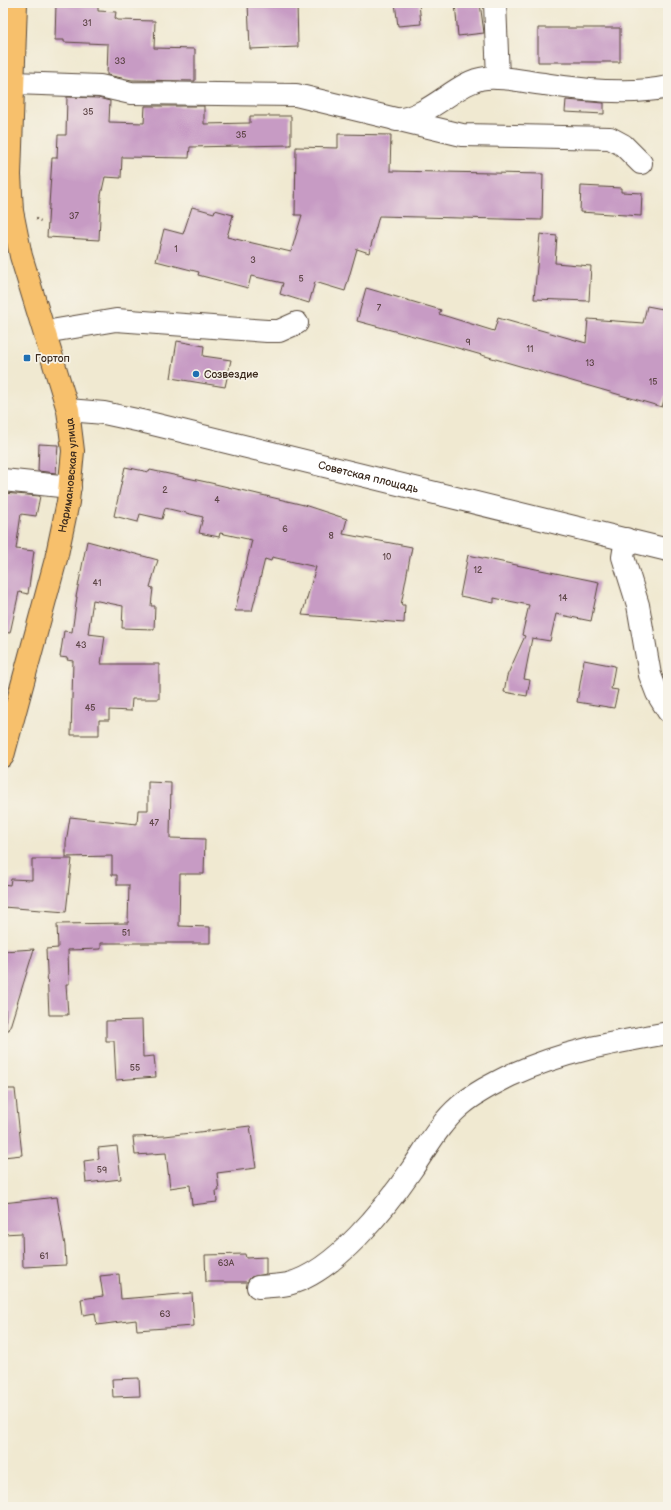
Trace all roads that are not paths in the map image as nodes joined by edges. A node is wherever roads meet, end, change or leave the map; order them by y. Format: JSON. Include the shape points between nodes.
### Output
{"nodes":[{"id":1,"x":16,"y":3,"type":"edge"},
{"id":2,"x":496,"y":3,"type":"edge"},
{"id":3,"x":498,"y":78,"type":"junction"},
{"id":4,"x":13,"y":83,"type":"junction"},
{"id":5,"x":668,"y":87,"type":"edge"},
{"id":6,"x":395,"y":120,"type":"junction"},
{"id":7,"x":641,"y":163,"type":"dead end"},
{"id":8,"x":9,"y":231,"type":"edge"},
{"id":9,"x":297,"y":323,"type":"dead end"},
{"id":10,"x":45,"y":332,"type":"junction"},
{"id":11,"x":68,"y":410,"type":"junction"},
{"id":12,"x":3,"y":480,"type":"edge"},
{"id":13,"x":70,"y":487,"type":"junction"},
{"id":14,"x":626,"y":539,"type":"junction"},
{"id":15,"x":668,"y":550,"type":"edge"},
{"id":16,"x":668,"y":711,"type":"edge"},
{"id":17,"x":3,"y":756,"type":"edge"},
{"id":18,"x":668,"y":1033,"type":"edge"},
{"id":19,"x":258,"y":1287,"type":"dead end"}],
"edges":[{"from":1,"to":4,"type":"main road","name":"Наримановская улица"},
{"from":2,"to":3,"type":"street"},
{"from":3,"to":5,"type":"street","via":[[586,89],[638,90]]},
{"from":3,"to":6,"type":"street","via":[[477,80],[418,115]]},
{"from":4,"to":6,"type":"street","via":[[105,87],[131,93],[296,95]]},
{"from":4,"to":8,"type":"main road","name":"Наримановская улица","via":[[10,175],[12,211]]},
{"from":6,"to":7,"type":"street","via":[[462,135],[610,138],[623,144]]},
{"from":8,"to":10,"type":"main road","name":"Наримановская улица"},
{"from":9,"to":10,"type":"street","via":[[279,331],[267,331],[116,320]]},
{"from":10,"to":11,"type":"main road","name":"Наримановская улица"},
{"from":11,"to":13,"type":"main road","name":"Наримановская улица","via":[[73,451]]},
{"from":11,"to":14,"type":"street","name":"Советская площадь","via":[[141,421]]},
{"from":12,"to":13,"type":"street"},
{"from":13,"to":17,"type":"main road","name":"Наримановская улица","via":[[56,559]]},
{"from":14,"to":15,"type":"street","name":"Советская площадь"},
{"from":14,"to":16,"type":"street","via":[[623,557],[638,605],[650,675]]},
{"from":18,"to":19,"type":"street","via":[[564,1054],[523,1070],[474,1095],[445,1122],[391,1198],[341,1252],[305,1277],[288,1284]]}]}
